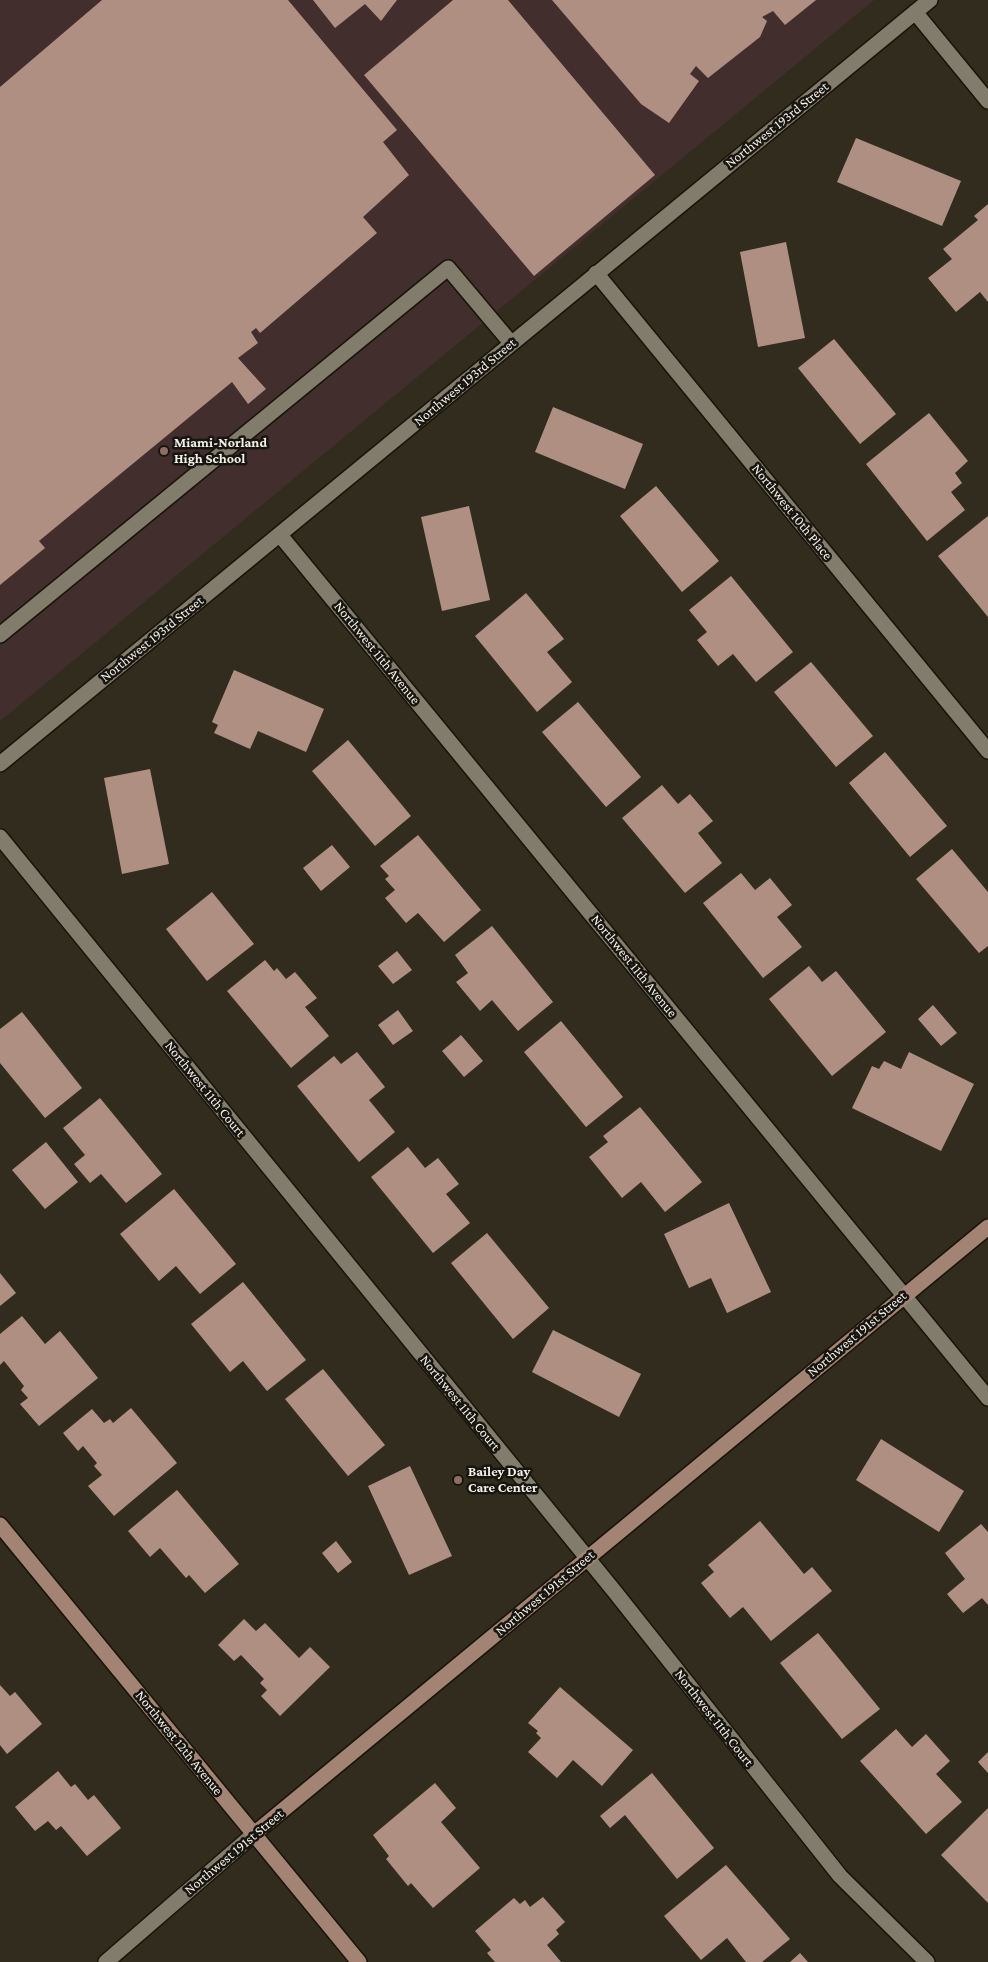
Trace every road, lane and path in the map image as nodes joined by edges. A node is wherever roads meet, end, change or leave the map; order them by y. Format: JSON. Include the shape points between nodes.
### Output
{"nodes":[{"id":1,"x":930,"y":0,"type":"edge"},
{"id":2,"x":915,"y":12,"type":"junction"},
{"id":3,"x":988,"y":101,"type":"edge"},
{"id":4,"x":596,"y":273,"type":"junction"},
{"id":5,"x":511,"y":343,"type":"junction"},
{"id":6,"x":280,"y":535,"type":"junction"},
{"id":7,"x":0,"y":635,"type":"edge"},
{"id":8,"x":988,"y":751,"type":"edge"},
{"id":9,"x":0,"y":764,"type":"edge"},
{"id":10,"x":0,"y":838,"type":"edge"},
{"id":11,"x":988,"y":1227,"type":"edge"},
{"id":12,"x":905,"y":1295,"type":"junction"},
{"id":13,"x":988,"y":1398,"type":"edge"},
{"id":14,"x":0,"y":1525,"type":"edge"},
{"id":15,"x":587,"y":1558,"type":"junction"},
{"id":16,"x":254,"y":1834,"type":"junction"},
{"id":17,"x":106,"y":1962,"type":"edge"},
{"id":18,"x":359,"y":1962,"type":"edge"},
{"id":19,"x":927,"y":1962,"type":"edge"}],
"edges":[{"from":1,"to":2,"type":"street","name":"Northwest 193rd Street"},
{"from":2,"to":3,"type":"street"},
{"from":2,"to":4,"type":"street","name":"Northwest 193rd Street"},
{"from":4,"to":5,"type":"street","name":"Northwest 193rd Street"},
{"from":4,"to":8,"type":"street","name":"Northwest 10th Place"},
{"from":5,"to":6,"type":"street","name":"Northwest 193rd Street"},
{"from":5,"to":7,"type":"street","via":[[448,268]]},
{"from":6,"to":9,"type":"street","name":"Northwest 193rd Street"},
{"from":6,"to":12,"type":"street","name":"Northwest 11th Avenue"},
{"from":10,"to":15,"type":"street","name":"Northwest 11th Court"},
{"from":11,"to":12,"type":"street","name":"Northwest 191st Street"},
{"from":12,"to":13,"type":"street","name":"Northwest 11th Avenue"},
{"from":12,"to":15,"type":"street","name":"Northwest 191st Street"},
{"from":14,"to":16,"type":"street","name":"Northwest 12th Avenue"},
{"from":15,"to":16,"type":"street","name":"Northwest 191st Street"},
{"from":15,"to":19,"type":"street","name":"Northwest 11th Court","via":[[840,1876]]},
{"from":16,"to":17,"type":"street","name":"Northwest 191st Street"},
{"from":16,"to":18,"type":"street","name":"Northwest 12th Avenue"}]}
